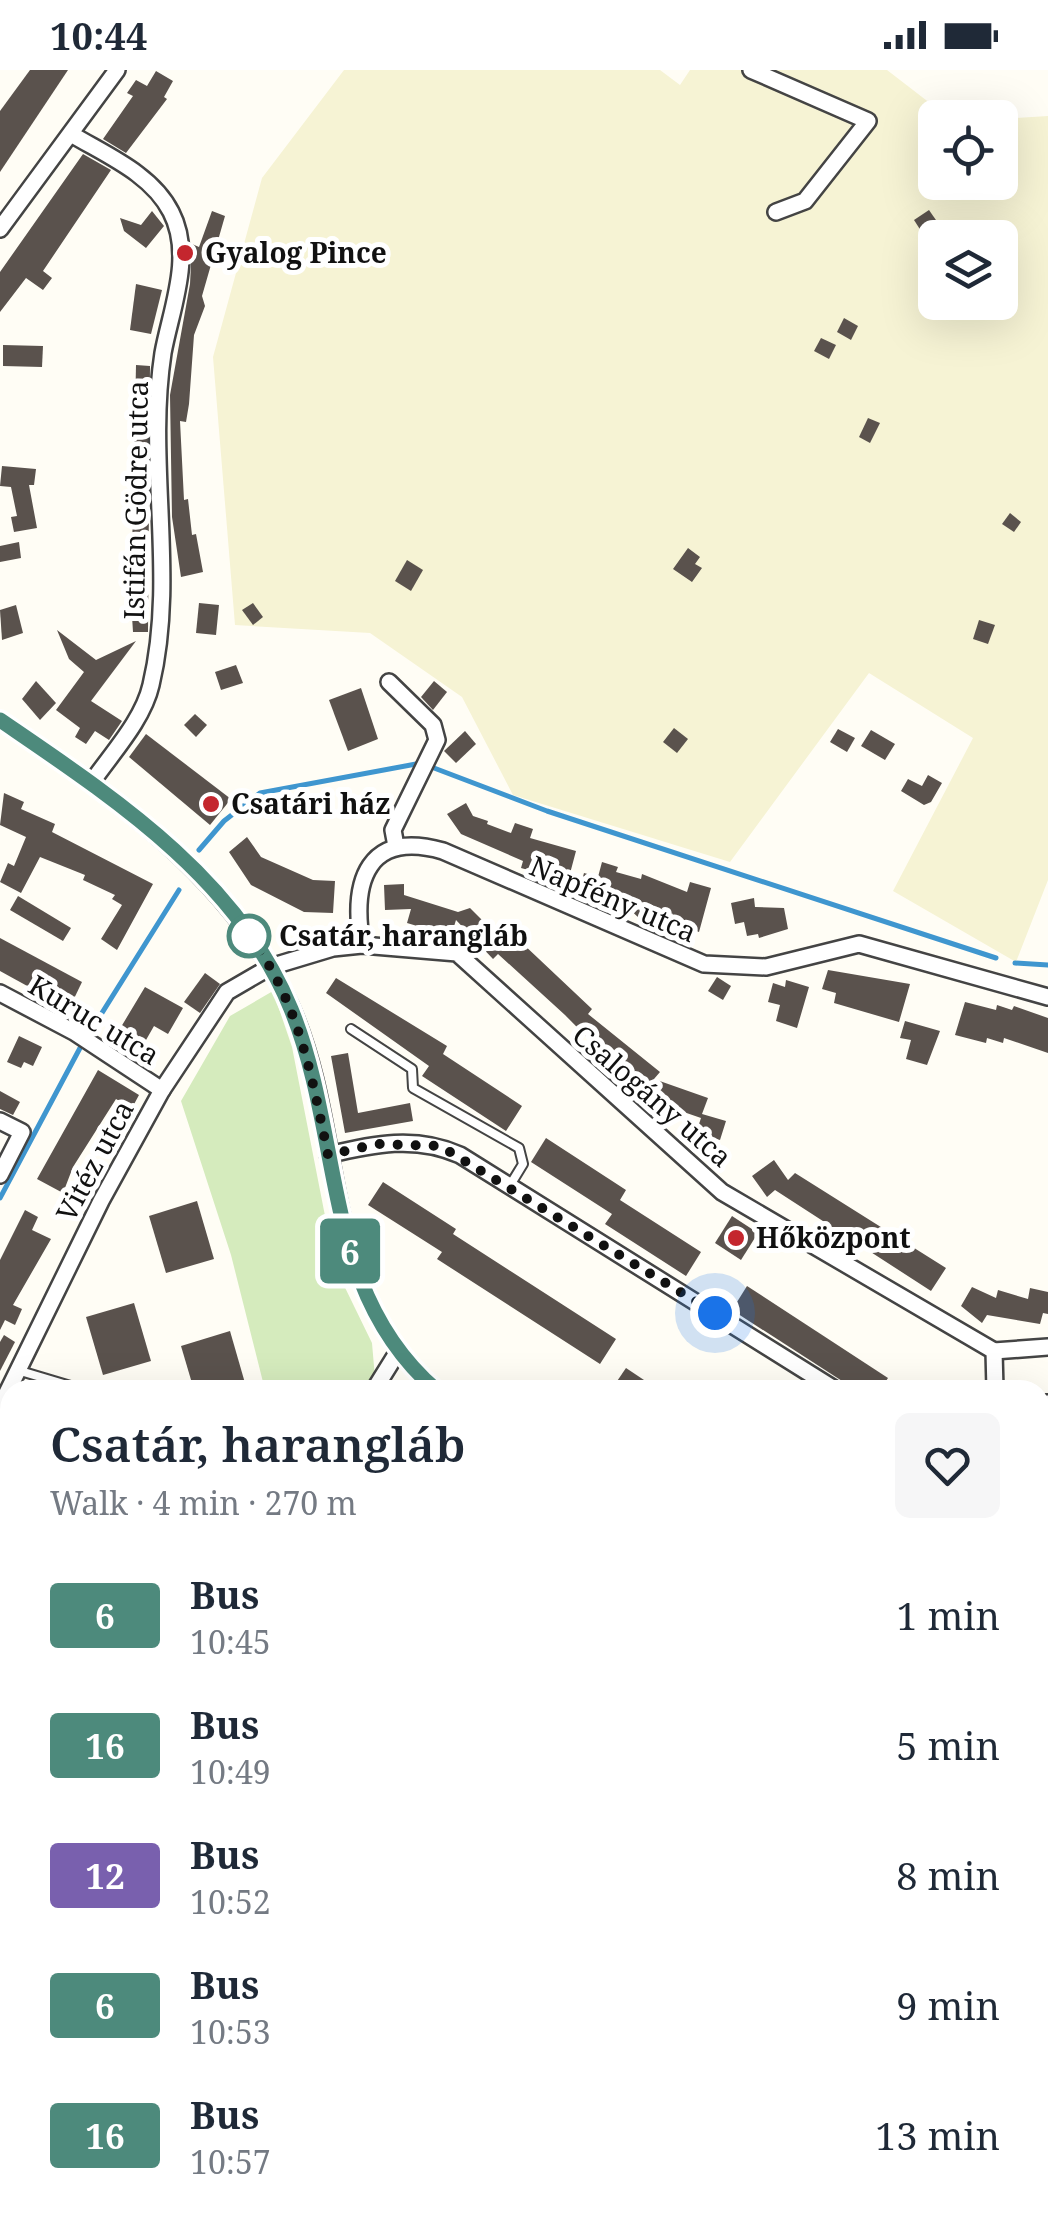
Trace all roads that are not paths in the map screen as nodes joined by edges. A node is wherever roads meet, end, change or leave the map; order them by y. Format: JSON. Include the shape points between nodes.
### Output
{"nodes":[{"id":1,"x":117,"y":70,"type":"edge"},
{"id":2,"x":751,"y":70,"type":"edge"},
{"id":3,"x":71,"y":134,"type":"junction"},
{"id":4,"x":776,"y":212,"type":"dead end"},
{"id":5,"x":0,"y":229,"type":"edge"},
{"id":6,"x":389,"y":682,"type":"dead end"},
{"id":7,"x":0,"y":720,"type":"edge"},
{"id":8,"x":92,"y":782,"type":"junction"},
{"id":9,"x":396,"y":846,"type":"junction"},
{"id":10,"x":362,"y":945,"type":"junction"},
{"id":11,"x":270,"y":967,"type":"junction"},
{"id":12,"x":0,"y":993,"type":"edge"},
{"id":13,"x":1048,"y":997,"type":"edge"},
{"id":14,"x":352,"y":1030,"type":"dead end"},
{"id":15,"x":162,"y":1090,"type":"junction"},
{"id":16,"x":0,"y":1121,"type":"edge"},
{"id":17,"x":328,"y":1155,"type":"junction"},
{"id":18,"x":0,"y":1175,"type":"edge"},
{"id":19,"x":509,"y":1188,"type":"junction"},
{"id":20,"x":1048,"y":1347,"type":"edge"},
{"id":21,"x":994,"y":1351,"type":"junction"},
{"id":22,"x":397,"y":1353,"type":"junction"},
{"id":23,"x":17,"y":1370,"type":"junction"},
{"id":24,"x":12,"y":1380,"type":"edge"},
{"id":25,"x":50,"y":1380,"type":"edge"},
{"id":26,"x":380,"y":1380,"type":"edge"},
{"id":27,"x":425,"y":1380,"type":"edge"},
{"id":28,"x":820,"y":1380,"type":"edge"},
{"id":29,"x":995,"y":1380,"type":"edge"}],
"edges":[{"from":1,"to":3,"type":"street"},
{"from":2,"to":4,"type":"street","via":[[868,122],[805,202]]},
{"from":3,"to":5,"type":"street"},
{"from":3,"to":8,"type":"street","name":"Istifán Gödre utca","via":[[148,182],[173,214],[180,244],[159,408],[164,581],[157,657],[143,705]]},
{"from":6,"to":9,"type":"street","via":[[433,725],[437,740],[394,830]]},
{"from":7,"to":8,"type":"street"},
{"from":8,"to":11,"type":"street","via":[[206,881]]},
{"from":9,"to":10,"type":"street","via":[[369,865],[360,887]]},
{"from":9,"to":13,"type":"street","name":"Napfény utca","via":[[443,851],[704,964],[766,967],[859,944]]},
{"from":10,"to":11,"type":"street","name":"Csalogány utca"},
{"from":10,"to":21,"type":"street","name":"Csalogány utca","via":[[457,953],[722,1192]]},
{"from":11,"to":15,"type":"street","name":"Vitéz utca","via":[[227,992]]},
{"from":11,"to":17,"type":"street","via":[[307,1054]]},
{"from":12,"to":15,"type":"street","name":"Kuruc utca"},
{"from":14,"to":19,"type":"lane","via":[[412,1069],[413,1088],[519,1148],[523,1164]]},
{"from":15,"to":23,"type":"street","name":"Vitéz utca"},
{"from":16,"to":18,"type":"street","via":[[22,1132]]},
{"from":17,"to":19,"type":"street","via":[[420,1142],[460,1155]]},
{"from":17,"to":22,"type":"street","via":[[354,1264]]},
{"from":19,"to":28,"type":"street"},
{"from":20,"to":21,"type":"street"},
{"from":21,"to":29,"type":"street"},
{"from":22,"to":26,"type":"street"},
{"from":22,"to":27,"type":"street"},
{"from":23,"to":24,"type":"street","name":"Vitéz utca"},
{"from":23,"to":25,"type":"lane"}]}
